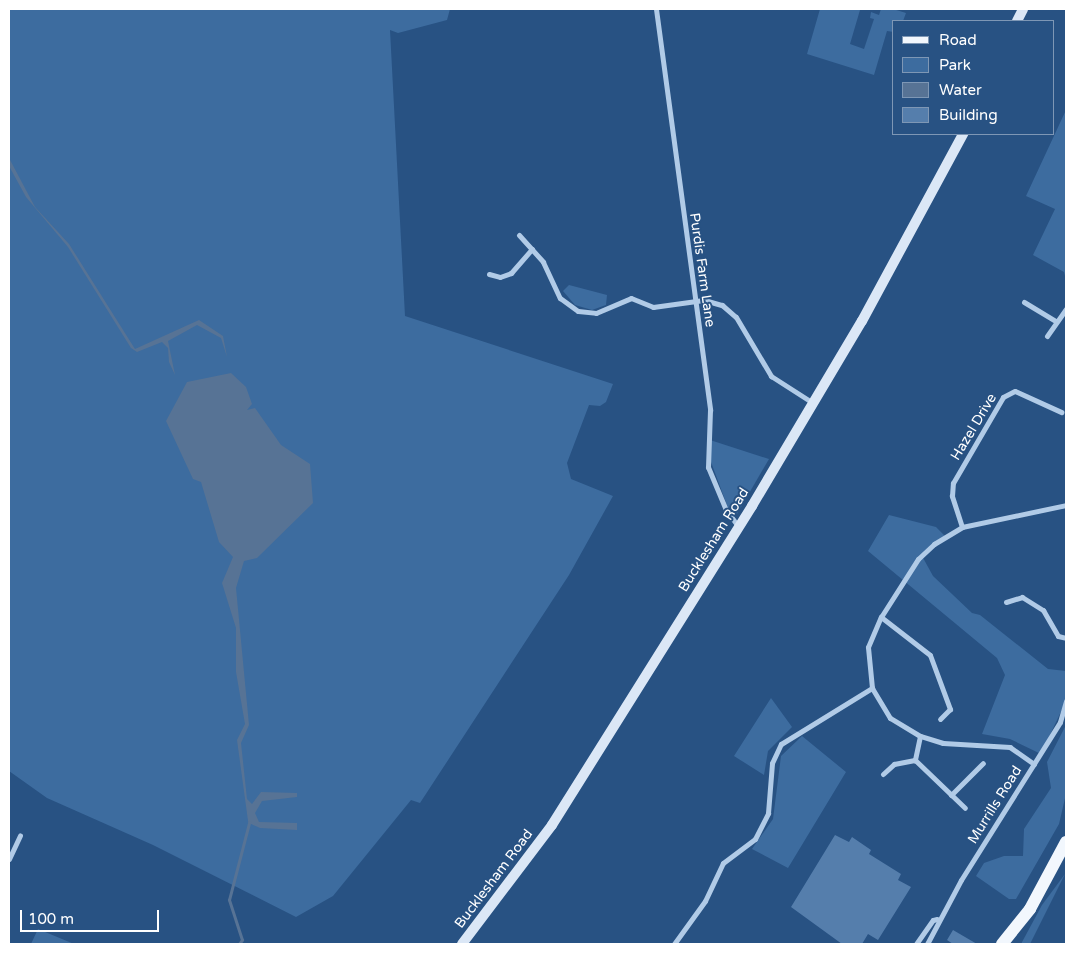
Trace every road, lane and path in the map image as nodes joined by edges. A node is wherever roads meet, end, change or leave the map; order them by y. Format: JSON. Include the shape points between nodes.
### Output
{"nodes":[{"id":1,"x":656,"y":9,"type":"edge"},
{"id":2,"x":961,"y":135,"type":"edge"},
{"id":3,"x":519,"y":235,"type":"dead end"},
{"id":4,"x":532,"y":250,"type":"junction"},
{"id":5,"x":490,"y":274,"type":"dead end"},
{"id":6,"x":694,"y":300,"type":"junction"},
{"id":7,"x":1024,"y":302,"type":"dead end"},
{"id":8,"x":1066,"y":309,"type":"edge"},
{"id":9,"x":1056,"y":321,"type":"junction"},
{"id":10,"x":1047,"y":336,"type":"dead end"},
{"id":11,"x":812,"y":403,"type":"junction"},
{"id":12,"x":1061,"y":412,"type":"dead end"},
{"id":13,"x":1066,"y":505,"type":"edge"},
{"id":14,"x":738,"y":526,"type":"junction"},
{"id":15,"x":962,"y":527,"type":"junction"},
{"id":16,"x":1006,"y":602,"type":"dead end"},
{"id":17,"x":881,"y":616,"type":"junction"},
{"id":18,"x":1066,"y":638,"type":"edge"},
{"id":19,"x":872,"y":688,"type":"junction"},
{"id":20,"x":1066,"y":701,"type":"edge"},
{"id":21,"x":940,"y":719,"type":"dead end"},
{"id":22,"x":920,"y":736,"type":"junction"},
{"id":23,"x":915,"y":760,"type":"junction"},
{"id":24,"x":983,"y":763,"type":"dead end"},
{"id":25,"x":1034,"y":764,"type":"junction"},
{"id":26,"x":883,"y":774,"type":"dead end"},
{"id":27,"x":952,"y":795,"type":"junction"},
{"id":28,"x":965,"y":808,"type":"dead end"},
{"id":29,"x":20,"y":834,"type":"dead end"},
{"id":30,"x":1066,"y":842,"type":"edge"},
{"id":31,"x":9,"y":859,"type":"edge"},
{"id":32,"x":1023,"y":918,"type":"junction"},
{"id":33,"x":938,"y":919,"type":"junction"},
{"id":34,"x":465,"y":943,"type":"edge"},
{"id":35,"x":674,"y":944,"type":"edge"},
{"id":36,"x":916,"y":944,"type":"edge"},
{"id":37,"x":927,"y":944,"type":"edge"},
{"id":38,"x":1002,"y":944,"type":"edge"},
{"id":39,"x":1010,"y":944,"type":"edge"}],
"edges":[{"from":1,"to":6,"type":"street","name":"Purdis Farm Lane"},
{"from":2,"to":11,"type":"street","name":"Bucklesham Road","via":[[862,321]]},
{"from":3,"to":4,"type":"street"},
{"from":4,"to":5,"type":"street","via":[[511,272],[500,277]]},
{"from":4,"to":6,"type":"street","via":[[550,273],[560,298],[578,311],[596,313],[624,298],[653,307]]},
{"from":6,"to":11,"type":"street","via":[[715,302],[728,309],[771,376]]},
{"from":6,"to":14,"type":"street","name":"Purdis Farm Lane","via":[[710,410],[708,467],[726,510]]},
{"from":7,"to":9,"type":"street"},
{"from":8,"to":9,"type":"street"},
{"from":9,"to":10,"type":"street"},
{"from":11,"to":14,"type":"street","name":"Bucklesham Road"},
{"from":12,"to":15,"type":"street","name":"Hazel Drive","via":[[1015,391],[1003,397],[953,483],[952,496]]},
{"from":13,"to":15,"type":"street"},
{"from":14,"to":34,"type":"street","name":"Bucklesham Road","via":[[542,839]]},
{"from":15,"to":17,"type":"street","via":[[918,559]]},
{"from":16,"to":18,"type":"street","via":[[1022,597],[1043,610],[1058,636]]},
{"from":17,"to":19,"type":"street","via":[[868,647]]},
{"from":17,"to":21,"type":"street","via":[[930,655],[950,709]]},
{"from":19,"to":22,"type":"street","via":[[890,718]]},
{"from":19,"to":35,"type":"street","via":[[781,744],[772,763],[768,814],[755,839],[723,863],[705,901]]},
{"from":20,"to":25,"type":"street","name":"Murrills Road","via":[[1060,722]]},
{"from":22,"to":23,"type":"street"},
{"from":22,"to":25,"type":"street","via":[[943,743],[1010,747]]},
{"from":23,"to":26,"type":"street","via":[[894,764]]},
{"from":23,"to":27,"type":"street"},
{"from":24,"to":27,"type":"street"},
{"from":25,"to":33,"type":"street","name":"Murrills Road"},
{"from":27,"to":28,"type":"street"},
{"from":29,"to":31,"type":"street"},
{"from":30,"to":32,"type":"main road"},
{"from":32,"to":38,"type":"main road"},
{"from":32,"to":39,"type":"main road"},
{"from":33,"to":36,"type":"street","name":"Murrills Road","via":[[933,920]]},
{"from":33,"to":37,"type":"street","name":"Murrills Road"}]}
